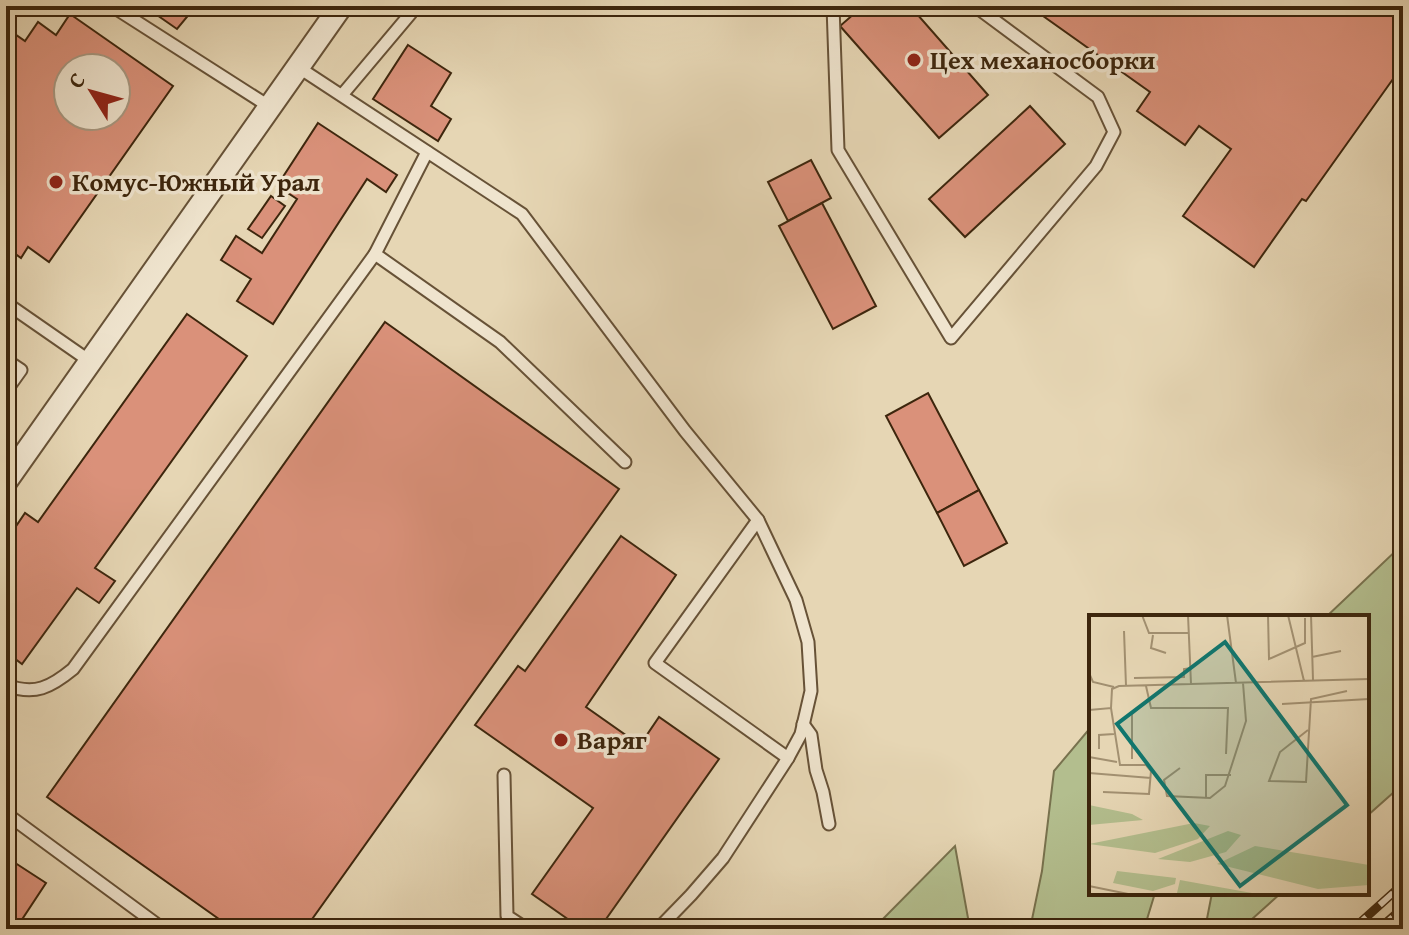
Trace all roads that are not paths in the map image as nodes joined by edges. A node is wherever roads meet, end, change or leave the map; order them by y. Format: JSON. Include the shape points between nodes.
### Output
{"nodes":[{"id":1,"x":112,"y":6,"type":"edge"},
{"id":2,"x":341,"y":6,"type":"edge"},
{"id":3,"x":833,"y":6,"type":"edge"},
{"id":4,"x":975,"y":6,"type":"edge"},
{"id":5,"x":411,"y":13,"type":"dead end"},
{"id":6,"x":298,"y":67,"type":"junction"},
{"id":7,"x":342,"y":95,"type":"junction"},
{"id":8,"x":270,"y":107,"type":"junction"},
{"id":9,"x":427,"y":152,"type":"junction"},
{"id":10,"x":375,"y":254,"type":"junction"},
{"id":11,"x":6,"y":303,"type":"edge"},
{"id":12,"x":6,"y":360,"type":"edge"},
{"id":13,"x":91,"y":362,"type":"junction"},
{"id":14,"x":6,"y":391,"type":"edge"},
{"id":15,"x":625,"y":462,"type":"dead end"},
{"id":16,"x":6,"y":481,"type":"edge"},
{"id":17,"x":758,"y":520,"type":"junction"},
{"id":18,"x":6,"y":685,"type":"edge"},
{"id":19,"x":803,"y":724,"type":"junction"},
{"id":20,"x":788,"y":758,"type":"junction"},
{"id":21,"x":504,"y":775,"type":"dead end"},
{"id":22,"x":6,"y":787,"type":"edge"},
{"id":23,"x":829,"y":824,"type":"dead end"},
{"id":24,"x":163,"y":929,"type":"edge"},
{"id":25,"x":527,"y":929,"type":"edge"},
{"id":26,"x":658,"y":929,"type":"edge"}],
"edges":[{"from":1,"to":8,"type":"lane"},
{"from":2,"to":6,"type":"street"},
{"from":3,"to":4,"type":"lane","via":[[838,150],[951,338],[1096,166],[1114,132],[1098,97]]},
{"from":5,"to":7,"type":"lane"},
{"from":6,"to":7,"type":"lane"},
{"from":6,"to":8,"type":"street"},
{"from":7,"to":9,"type":"lane"},
{"from":8,"to":13,"type":"street"},
{"from":9,"to":10,"type":"lane"},
{"from":9,"to":17,"type":"lane","via":[[522,214]]},
{"from":10,"to":15,"type":"lane","via":[[500,342]]},
{"from":10,"to":18,"type":"lane","via":[[73,669],[37,689]]},
{"from":11,"to":13,"type":"lane"},
{"from":12,"to":14,"type":"lane","via":[[21,370]]},
{"from":13,"to":16,"type":"street"},
{"from":17,"to":19,"type":"lane","via":[[796,600],[808,642],[811,691]]},
{"from":17,"to":20,"type":"lane","via":[[655,663]]},
{"from":19,"to":20,"type":"lane"},
{"from":19,"to":23,"type":"lane","via":[[811,735]]},
{"from":20,"to":26,"type":"lane","via":[[723,858]]},
{"from":21,"to":25,"type":"lane","via":[[507,916]]},
{"from":22,"to":24,"type":"lane","via":[[8,815]]}]}
